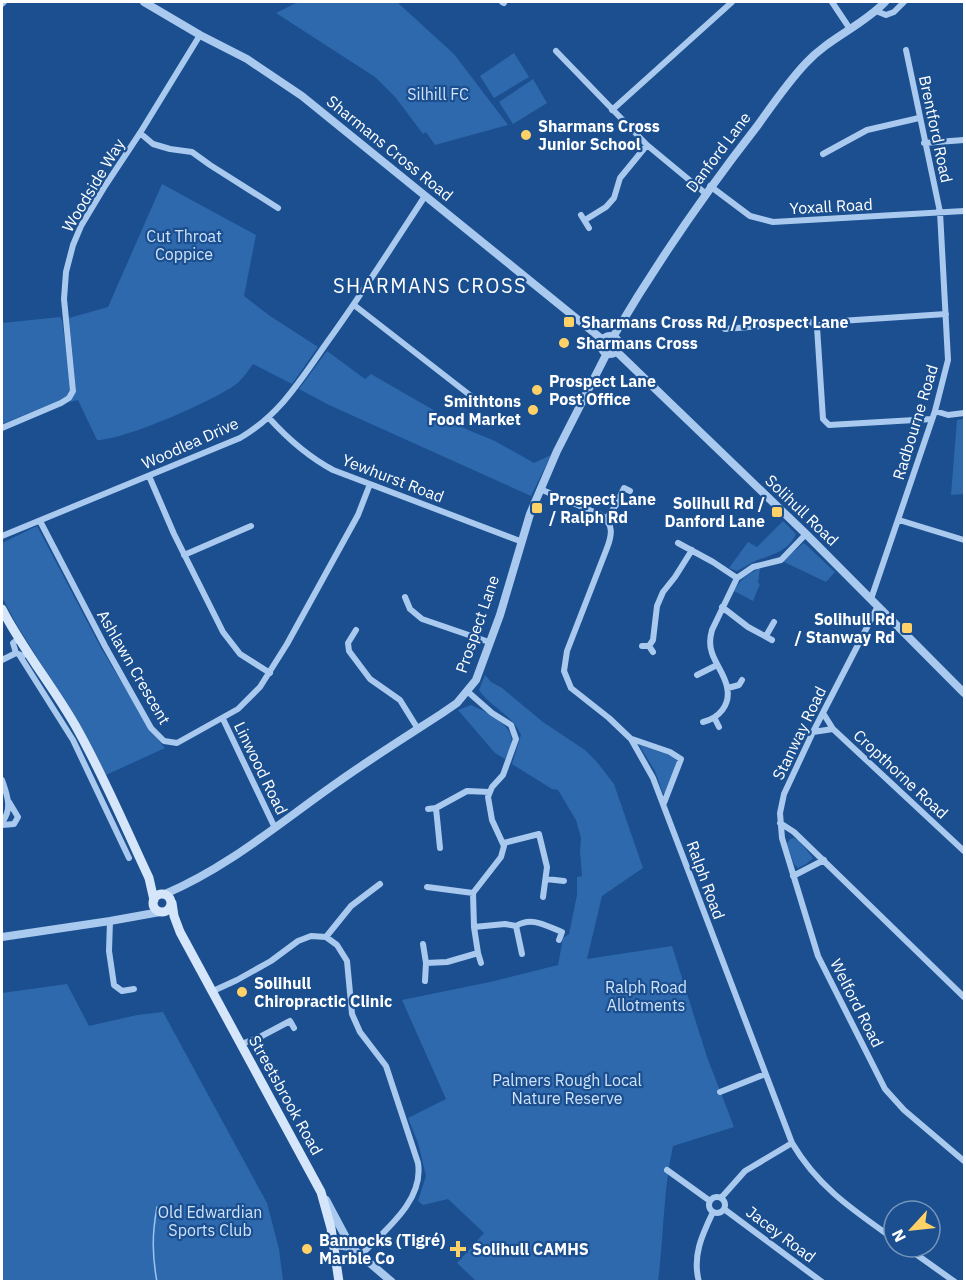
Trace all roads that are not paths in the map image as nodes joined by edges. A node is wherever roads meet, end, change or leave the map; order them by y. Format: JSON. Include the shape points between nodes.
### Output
{"nodes":[{"id":1,"x":144,"y":2,"type":"edge"},
{"id":2,"x":732,"y":2,"type":"edge"},
{"id":3,"x":832,"y":2,"type":"edge"},
{"id":4,"x":885,"y":2,"type":"edge"},
{"id":5,"x":904,"y":2,"type":"edge"},
{"id":6,"x":876,"y":11,"type":"junction"},
{"id":7,"x":850,"y":29,"type":"junction"},
{"id":8,"x":200,"y":35,"type":"junction"},
{"id":9,"x":906,"y":50,"type":"dead end"},
{"id":10,"x":556,"y":51,"type":"dead end"},
{"id":11,"x":612,"y":110,"type":"junction"},
{"id":12,"x":919,"y":118,"type":"junction"},
{"id":13,"x":140,"y":133,"type":"junction"},
{"id":14,"x":964,"y":140,"type":"edge"},
{"id":15,"x":924,"y":143,"type":"junction"},
{"id":16,"x":647,"y":145,"type":"junction"},
{"id":17,"x":823,"y":154,"type":"dead end"},
{"id":18,"x":708,"y":189,"type":"junction"},
{"id":19,"x":425,"y":196,"type":"junction"},
{"id":20,"x":278,"y":208,"type":"dead end"},
{"id":21,"x":964,"y":211,"type":"edge"},
{"id":22,"x":940,"y":212,"type":"junction"},
{"id":23,"x":589,"y":228,"type":"dead end"},
{"id":24,"x":354,"y":305,"type":"junction"},
{"id":25,"x":946,"y":314,"type":"junction"},
{"id":26,"x":817,"y":327,"type":"junction"},
{"id":27,"x":725,"y":329,"type":"dead end"},
{"id":28,"x":613,"y":337,"type":"junction"},
{"id":29,"x":603,"y":340,"type":"junction"},
{"id":30,"x":612,"y":352,"type":"junction"},
{"id":31,"x":471,"y":396,"type":"dead end"},
{"id":32,"x":935,"y":411,"type":"junction"},
{"id":33,"x":964,"y":413,"type":"edge"},
{"id":34,"x":269,"y":418,"type":"junction"},
{"id":35,"x":932,"y":419,"type":"junction"},
{"id":36,"x":2,"y":428,"type":"edge"},
{"id":37,"x":149,"y":476,"type":"junction"},
{"id":38,"x":370,"y":484,"type":"junction"},
{"id":39,"x":540,"y":489,"type":"junction"},
{"id":40,"x":630,"y":491,"type":"dead end"},
{"id":41,"x":606,"y":519,"type":"junction"},
{"id":42,"x":899,"y":520,"type":"junction"},
{"id":43,"x":40,"y":521,"type":"junction"},
{"id":44,"x":251,"y":526,"type":"dead end"},
{"id":45,"x":806,"y":534,"type":"junction"},
{"id":46,"x":2,"y":536,"type":"edge"},
{"id":47,"x":964,"y":540,"type":"edge"},
{"id":48,"x":520,"y":541,"type":"junction"},
{"id":49,"x":678,"y":543,"type":"dead end"},
{"id":50,"x":692,"y":550,"type":"junction"},
{"id":51,"x":184,"y":555,"type":"junction"},
{"id":52,"x":737,"y":578,"type":"junction"},
{"id":53,"x":405,"y":596,"type":"dead end"},
{"id":54,"x":871,"y":599,"type":"junction"},
{"id":55,"x":878,"y":606,"type":"junction"},
{"id":56,"x":722,"y":607,"type":"junction"},
{"id":57,"x":2,"y":609,"type":"edge"},
{"id":58,"x":774,"y":622,"type":"dead end"},
{"id":59,"x":356,"y":630,"type":"dead end"},
{"id":60,"x":766,"y":636,"type":"junction"},
{"id":61,"x":18,"y":639,"type":"junction"},
{"id":62,"x":772,"y":640,"type":"dead end"},
{"id":63,"x":489,"y":642,"type":"junction"},
{"id":64,"x":642,"y":646,"type":"dead end"},
{"id":65,"x":22,"y":655,"type":"junction"},
{"id":66,"x":2,"y":660,"type":"edge"},
{"id":67,"x":717,"y":665,"type":"junction"},
{"id":68,"x":270,"y":673,"type":"junction"},
{"id":69,"x":697,"y":675,"type":"dead end"},
{"id":70,"x":742,"y":680,"type":"dead end"},
{"id":71,"x":728,"y":688,"type":"junction"},
{"id":72,"x":467,"y":691,"type":"junction"},
{"id":73,"x":964,"y":693,"type":"edge"},
{"id":74,"x":823,"y":713,"type":"junction"},
{"id":75,"x":223,"y":719,"type":"junction"},
{"id":76,"x":715,"y":719,"type":"junction"},
{"id":77,"x":703,"y":722,"type":"dead end"},
{"id":78,"x":719,"y":727,"type":"dead end"},
{"id":79,"x":418,"y":729,"type":"junction"},
{"id":80,"x":833,"y":729,"type":"junction"},
{"id":81,"x":813,"y":732,"type":"junction"},
{"id":82,"x":631,"y":739,"type":"junction"},
{"id":83,"x":10,"y":780,"type":"dead end"},
{"id":84,"x":2,"y":781,"type":"edge"},
{"id":85,"x":489,"y":792,"type":"junction"},
{"id":86,"x":9,"y":802,"type":"junction"},
{"id":87,"x":664,"y":803,"type":"junction"},
{"id":88,"x":436,"y":807,"type":"junction"},
{"id":89,"x":428,"y":809,"type":"dead end"},
{"id":90,"x":780,"y":823,"type":"junction"},
{"id":91,"x":2,"y":824,"type":"edge"},
{"id":92,"x":275,"y":828,"type":"junction"},
{"id":93,"x":121,"y":829,"type":"junction"},
{"id":94,"x":504,"y":843,"type":"junction"},
{"id":95,"x":440,"y":848,"type":"dead end"},
{"id":96,"x":964,"y":851,"type":"edge"},
{"id":97,"x":129,"y":858,"type":"dead end"},
{"id":98,"x":824,"y":860,"type":"junction"},
{"id":99,"x":793,"y":876,"type":"junction"},
{"id":100,"x":149,"y":878,"type":"junction"},
{"id":101,"x":546,"y":879,"type":"junction"},
{"id":102,"x":564,"y":881,"type":"dead end"},
{"id":103,"x":380,"y":884,"type":"dead end"},
{"id":104,"x":473,"y":893,"type":"junction"},
{"id":105,"x":432,"y":896,"type":"dead end"},
{"id":106,"x":168,"y":897,"type":"junction"},
{"id":107,"x":543,"y":897,"type":"dead end"},
{"id":108,"x":154,"y":902,"type":"junction"},
{"id":109,"x":161,"y":912,"type":"junction"},
{"id":110,"x":139,"y":916,"type":"junction"},
{"id":111,"x":110,"y":921,"type":"junction"},
{"id":112,"x":516,"y":926,"type":"junction"},
{"id":113,"x":474,"y":927,"type":"junction"},
{"id":114,"x":180,"y":932,"type":"junction"},
{"id":115,"x":2,"y":937,"type":"edge"},
{"id":116,"x":326,"y":937,"type":"junction"},
{"id":117,"x":559,"y":940,"type":"dead end"},
{"id":118,"x":423,"y":944,"type":"dead end"},
{"id":119,"x":478,"y":953,"type":"junction"},
{"id":120,"x":522,"y":954,"type":"dead end"},
{"id":121,"x":426,"y":963,"type":"junction"},
{"id":122,"x":481,"y":963,"type":"dead end"},
{"id":123,"x":425,"y":981,"type":"dead end"},
{"id":124,"x":134,"y":989,"type":"dead end"},
{"id":125,"x":213,"y":992,"type":"junction"},
{"id":126,"x":964,"y":997,"type":"edge"},
{"id":127,"x":294,"y":1028,"type":"dead end"},
{"id":128,"x":241,"y":1044,"type":"junction"},
{"id":129,"x":765,"y":1074,"type":"junction"},
{"id":130,"x":720,"y":1092,"type":"dead end"},
{"id":131,"x":792,"y":1143,"type":"junction"},
{"id":132,"x":964,"y":1161,"type":"edge"},
{"id":133,"x":668,"y":1170,"type":"dead end"},
{"id":134,"x":321,"y":1192,"type":"junction"},
{"id":135,"x":721,"y":1198,"type":"junction"},
{"id":136,"x":710,"y":1201,"type":"junction"},
{"id":137,"x":724,"y":1209,"type":"junction"},
{"id":138,"x":713,"y":1212,"type":"junction"},
{"id":139,"x":882,"y":1230,"type":"edge"},
{"id":140,"x":334,"y":1245,"type":"junction"},
{"id":141,"x":351,"y":1247,"type":"junction"},
{"id":142,"x":361,"y":1255,"type":"junction"},
{"id":143,"x":923,"y":1259,"type":"edge"},
{"id":144,"x":339,"y":1281,"type":"edge"},
{"id":145,"x":392,"y":1281,"type":"edge"},
{"id":146,"x":699,"y":1281,"type":"edge"},
{"id":147,"x":822,"y":1281,"type":"edge"},
{"id":148,"x":955,"y":1281,"type":"edge"}],
"edges":[{"from":1,"to":8,"type":"street","name":"Sharmans Cross Road"},
{"from":2,"to":11,"type":"street"},
{"from":3,"to":7,"type":"street"},
{"from":4,"to":6,"type":"street","name":"Danford Lane"},
{"from":5,"to":6,"type":"street","name":"Danford Lane","via":[[886,15]]},
{"from":6,"to":7,"type":"street","name":"Danford Lane"},
{"from":7,"to":18,"type":"street","name":"Danford Lane","via":[[807,62]]},
{"from":8,"to":13,"type":"street","name":"Woodside Way"},
{"from":8,"to":19,"type":"street","name":"Sharmans Cross Road","via":[[247,59],[302,96]]},
{"from":9,"to":12,"type":"street","name":"Brentford Road"},
{"from":10,"to":11,"type":"street","name":"Yoxall Road"},
{"from":11,"to":16,"type":"street","name":"Yoxall Road"},
{"from":12,"to":15,"type":"street","name":"Brentford Road"},
{"from":12,"to":17,"type":"street","via":[[867,130]]},
{"from":13,"to":20,"type":"street","via":[[153,144],[192,152]]},
{"from":13,"to":36,"type":"street","name":"Woodside Way","via":[[81,226],[69,261],[65,318],[73,391],[61,403]]},
{"from":14,"to":15,"type":"street"},
{"from":15,"to":22,"type":"street","name":"Brentford Road"},
{"from":16,"to":18,"type":"street","name":"Yoxall Road"},
{"from":16,"to":23,"type":"street","via":[[621,178],[614,198],[606,207],[583,218]]},
{"from":18,"to":22,"type":"street","name":"Yoxall Road","via":[[750,216],[773,222]]},
{"from":18,"to":28,"type":"street","name":"Danford Lane"},
{"from":19,"to":24,"type":"street","name":"Woodlea Drive"},
{"from":19,"to":29,"type":"street","name":"Sharmans Cross Road"},
{"from":21,"to":22,"type":"street","name":"Yoxall Road"},
{"from":22,"to":25,"type":"street","name":"Radbourne Road"},
{"from":24,"to":31,"type":"street"},
{"from":24,"to":34,"type":"street","name":"Woodlea Drive","via":[[296,388]]},
{"from":25,"to":26,"type":"street","via":[[825,322]]},
{"from":25,"to":32,"type":"street","name":"Radbourne Road","via":[[948,360]]},
{"from":26,"to":27,"type":"street","via":[[809,322]]},
{"from":26,"to":35,"type":"street","via":[[825,423]]},
{"from":28,"to":29,"type":"street"},
{"from":28,"to":30,"type":"street","via":[[618,344]]},
{"from":29,"to":30,"type":"street","via":[[602,348]]},
{"from":30,"to":39,"type":"street","name":"Prospect Lane"},
{"from":30,"to":45,"type":"street","name":"Solihull Road"},
{"from":32,"to":33,"type":"street","via":[[948,415]]},
{"from":32,"to":35,"type":"street","name":"Radbourne Road"},
{"from":34,"to":37,"type":"street","name":"Woodlea Drive","via":[[240,438]]},
{"from":34,"to":38,"type":"street","name":"Yewhurst Road","via":[[309,456]]},
{"from":35,"to":42,"type":"street","name":"Radbourne Road"},
{"from":37,"to":43,"type":"street","name":"Woodlea Drive"},
{"from":37,"to":51,"type":"street"},
{"from":38,"to":48,"type":"street","name":"Yewhurst Road"},
{"from":38,"to":68,"type":"street","name":"Ashlawn Crescent","via":[[358,515]]},
{"from":39,"to":41,"type":"street"},
{"from":39,"to":48,"type":"street","name":"Prospect Lane"},
{"from":40,"to":41,"type":"street","via":[[624,488]]},
{"from":41,"to":82,"type":"street","name":"Ralph Road","via":[[611,535],[567,651],[564,671],[574,692]]},
{"from":42,"to":47,"type":"street"},
{"from":42,"to":54,"type":"street","name":"Radbourne Road"},
{"from":43,"to":46,"type":"street","name":"Woodlea Drive"},
{"from":43,"to":75,"type":"street","name":"Ashlawn Crescent","via":[[151,728],[164,741],[177,743]]},
{"from":44,"to":51,"type":"street"},
{"from":45,"to":52,"type":"street","via":[[781,560],[753,567]]},
{"from":45,"to":54,"type":"street","name":"Solihull Road"},
{"from":48,"to":63,"type":"street","name":"Prospect Lane"},
{"from":49,"to":50,"type":"street"},
{"from":50,"to":52,"type":"street"},
{"from":50,"to":64,"type":"street","via":[[657,606],[651,649]]},
{"from":51,"to":68,"type":"street","via":[[228,639],[249,661]]},
{"from":52,"to":56,"type":"street"},
{"from":53,"to":63,"type":"street","via":[[410,609],[422,619]]},
{"from":54,"to":55,"type":"street","name":"Solihull Road"},
{"from":55,"to":73,"type":"street","name":"Solihull Road"},
{"from":55,"to":74,"type":"street","name":"Stanway Road"},
{"from":56,"to":60,"type":"street"},
{"from":56,"to":67,"type":"street","via":[[710,639]]},
{"from":57,"to":61,"type":"main road","name":"Streetsbrook Road"},
{"from":58,"to":60,"type":"street"},
{"from":59,"to":79,"type":"street","via":[[348,643],[349,651],[370,679],[400,700]]},
{"from":60,"to":62,"type":"street"},
{"from":61,"to":65,"type":"main road","name":"Streetsbrook Road"},
{"from":61,"to":65,"type":"street","via":[[13,644]]},
{"from":63,"to":72,"type":"street","name":"Prospect Lane","via":[[478,674]]},
{"from":65,"to":66,"type":"street"},
{"from":65,"to":93,"type":"main road","name":"Streetsbrook Road","via":[[62,703],[77,728]]},
{"from":67,"to":69,"type":"street"},
{"from":67,"to":71,"type":"street"},
{"from":68,"to":75,"type":"street","name":"Ashlawn Crescent","via":[[249,699]]},
{"from":70,"to":71,"type":"street"},
{"from":71,"to":76,"type":"street","via":[[725,705]]},
{"from":72,"to":79,"type":"street","name":"Prospect Lane","via":[[457,703]]},
{"from":72,"to":85,"type":"street","via":[[511,725],[516,739],[503,775]]},
{"from":74,"to":80,"type":"street","name":"Cropthorne Road"},
{"from":74,"to":81,"type":"street","name":"Stanway Road"},
{"from":75,"to":92,"type":"street","name":"Linwood Road"},
{"from":76,"to":77,"type":"street"},
{"from":76,"to":78,"type":"street"},
{"from":79,"to":92,"type":"street","name":"Prospect Lane"},
{"from":80,"to":81,"type":"street"},
{"from":80,"to":96,"type":"street","name":"Cropthorne Road"},
{"from":81,"to":90,"type":"street","name":"Stanway Road","via":[[781,803]]},
{"from":82,"to":87,"type":"street","name":"Ralph Road"},
{"from":82,"to":87,"type":"street","via":[[681,759]]},
{"from":83,"to":84,"type":"street"},
{"from":84,"to":86,"type":"street"},
{"from":85,"to":88,"type":"street","via":[[467,791]]},
{"from":85,"to":94,"type":"street","via":[[492,820]]},
{"from":86,"to":91,"type":"street"},
{"from":86,"to":91,"type":"street","via":[[18,817],[14,824]]},
{"from":87,"to":129,"type":"street","name":"Ralph Road"},
{"from":88,"to":89,"type":"street"},
{"from":88,"to":95,"type":"street"},
{"from":90,"to":98,"type":"street"},
{"from":90,"to":99,"type":"street","name":"Welford Road"},
{"from":92,"to":106,"type":"street","name":"Prospect Lane"},
{"from":93,"to":97,"type":"street","name":"Streetsbrook Road"},
{"from":93,"to":100,"type":"main road","name":"Streetsbrook Road"},
{"from":94,"to":101,"type":"street","via":[[539,834]]},
{"from":94,"to":104,"type":"street","via":[[501,857]]},
{"from":98,"to":99,"type":"street"},
{"from":98,"to":126,"type":"street"},
{"from":99,"to":132,"type":"street","name":"Welford Road","via":[[818,956],[889,1096]]},
{"from":100,"to":106,"type":"main road","name":"Streetsbrook Road"},
{"from":100,"to":108,"type":"main road","name":"Streetsbrook Road"},
{"from":101,"to":102,"type":"street"},
{"from":101,"to":107,"type":"street"},
{"from":103,"to":116,"type":"street","via":[[351,906]]},
{"from":104,"to":105,"type":"street","via":[[430,887]]},
{"from":104,"to":113,"type":"street"},
{"from":106,"to":108,"type":"main road"},
{"from":106,"to":109,"type":"main road","via":[[170,908]]},
{"from":106,"to":114,"type":"main road","name":"Streetsbrook Road"},
{"from":108,"to":109,"type":"main road","name":"Streetsbrook Road"},
{"from":108,"to":110,"type":"street"},
{"from":109,"to":110,"type":"street"},
{"from":109,"to":114,"type":"main road","name":"Streetsbrook Road"},
{"from":110,"to":111,"type":"street"},
{"from":111,"to":115,"type":"street"},
{"from":111,"to":124,"type":"street","via":[[114,985],[122,991]]},
{"from":112,"to":113,"type":"street"},
{"from":112,"to":117,"type":"street","via":[[531,921],[565,932]]},
{"from":112,"to":120,"type":"street"},
{"from":113,"to":119,"type":"street"},
{"from":114,"to":125,"type":"main road","name":"Streetsbrook Road"},
{"from":116,"to":125,"type":"street","via":[[311,936],[298,941],[271,961]]},
{"from":116,"to":142,"type":"street","via":[[346,956],[351,1014],[386,1066],[420,1174],[418,1185],[398,1216]]},
{"from":118,"to":121,"type":"street"},
{"from":119,"to":121,"type":"street"},
{"from":119,"to":122,"type":"street"},
{"from":121,"to":123,"type":"street"},
{"from":125,"to":128,"type":"main road","name":"Streetsbrook Road"},
{"from":127,"to":128,"type":"street","via":[[292,1018]]},
{"from":128,"to":134,"type":"main road","name":"Streetsbrook Road"},
{"from":129,"to":130,"type":"street"},
{"from":129,"to":131,"type":"street","name":"Ralph Road"},
{"from":131,"to":135,"type":"street","via":[[745,1171]]},
{"from":131,"to":139,"type":"street","name":"Ralph Road","via":[[832,1194]]},
{"from":133,"to":136,"type":"street"},
{"from":134,"to":140,"type":"main road","name":"Streetsbrook Road"},
{"from":134,"to":141,"type":"street"},
{"from":135,"to":136,"type":"street"},
{"from":135,"to":137,"type":"street"},
{"from":136,"to":138,"type":"street"},
{"from":137,"to":138,"type":"street"},
{"from":137,"to":147,"type":"street","name":"Jacey Road"},
{"from":138,"to":146,"type":"street","via":[[697,1255]]},
{"from":140,"to":141,"type":"street"},
{"from":140,"to":144,"type":"main road","name":"Streetsbrook Road"},
{"from":141,"to":142,"type":"street"},
{"from":142,"to":145,"type":"street"},
{"from":143,"to":148,"type":"street"}]}
